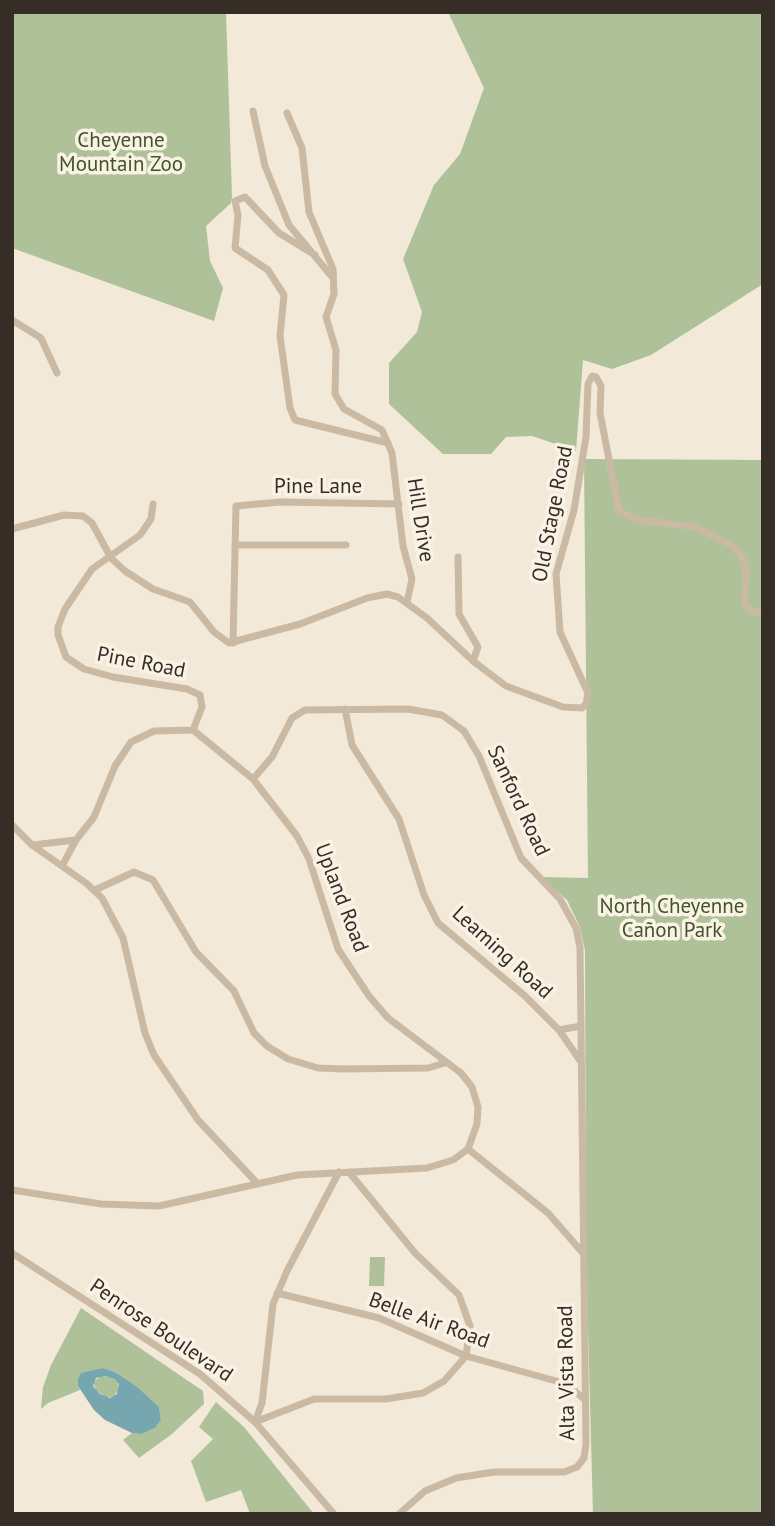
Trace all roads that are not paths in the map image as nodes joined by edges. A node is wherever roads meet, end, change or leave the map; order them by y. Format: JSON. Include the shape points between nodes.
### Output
{"nodes":[{"id":1,"x":253,"y":111,"type":"dead end"},
{"id":2,"x":287,"y":113,"type":"dead end"},
{"id":3,"x":315,"y":255,"type":"junction"},
{"id":4,"x":334,"y":279,"type":"junction"},
{"id":5,"x":12,"y":320,"type":"edge"},
{"id":6,"x":57,"y":373,"type":"dead end"},
{"id":7,"x":389,"y":443,"type":"junction"},
{"id":8,"x":153,"y":504,"type":"dead end"},
{"id":9,"x":399,"y":504,"type":"junction"},
{"id":10,"x":12,"y":529,"type":"edge"},
{"id":11,"x":235,"y":545,"type":"junction"},
{"id":12,"x":346,"y":545,"type":"dead end"},
{"id":13,"x":458,"y":557,"type":"dead end"},
{"id":14,"x":111,"y":558,"type":"junction"},
{"id":15,"x":407,"y":602,"type":"junction"},
{"id":16,"x":763,"y":614,"type":"edge"},
{"id":17,"x":233,"y":643,"type":"junction"},
{"id":18,"x":473,"y":661,"type":"junction"},
{"id":19,"x":345,"y":709,"type":"junction"},
{"id":20,"x":193,"y":730,"type":"junction"},
{"id":21,"x":253,"y":779,"type":"junction"},
{"id":22,"x":12,"y":825,"type":"edge"},
{"id":23,"x":76,"y":840,"type":"junction"},
{"id":24,"x":32,"y":845,"type":"junction"},
{"id":25,"x":62,"y":866,"type":"junction"},
{"id":26,"x":95,"y":890,"type":"junction"},
{"id":27,"x":581,"y":1026,"type":"junction"},
{"id":28,"x":559,"y":1030,"type":"junction"},
{"id":29,"x":581,"y":1062,"type":"junction"},
{"id":30,"x":445,"y":1063,"type":"junction"},
{"id":31,"x":468,"y":1149,"type":"junction"},
{"id":32,"x":339,"y":1172,"type":"junction"},
{"id":33,"x":349,"y":1172,"type":"junction"},
{"id":34,"x":256,"y":1182,"type":"junction"},
{"id":35,"x":12,"y":1190,"type":"edge"},
{"id":36,"x":582,"y":1252,"type":"junction"},
{"id":37,"x":12,"y":1254,"type":"edge"},
{"id":38,"x":20,"y":1259,"type":"junction"},
{"id":39,"x":12,"y":1265,"type":"edge"},
{"id":40,"x":277,"y":1293,"type":"junction"},
{"id":41,"x":466,"y":1356,"type":"junction"},
{"id":42,"x":584,"y":1376,"type":"junction"},
{"id":43,"x":567,"y":1384,"type":"junction"},
{"id":44,"x":584,"y":1399,"type":"junction"},
{"id":45,"x":255,"y":1422,"type":"junction"},
{"id":46,"x":334,"y":1514,"type":"edge"},
{"id":47,"x":399,"y":1514,"type":"edge"}],
"edges":[{"from":1,"to":3,"type":"street","via":[[265,166],[289,225]]},
{"from":2,"to":4,"type":"street","via":[[304,155],[309,212]]},
{"from":3,"to":4,"type":"street"},
{"from":3,"to":7,"type":"street","via":[[279,233],[241,197],[235,201],[235,248],[268,270],[284,295],[280,336],[292,415],[305,424]]},
{"from":4,"to":7,"type":"street","via":[[326,317],[335,350],[335,394],[344,409],[382,430]]},
{"from":5,"to":6,"type":"street","via":[[41,338]]},
{"from":7,"to":9,"type":"street","name":"Hill Drive"},
{"from":8,"to":14,"type":"street","name":"Pine Road","via":[[151,519],[140,535]]},
{"from":9,"to":11,"type":"street","name":"Pine Lane","via":[[236,506]]},
{"from":9,"to":15,"type":"street","name":"Hill Drive","via":[[412,579]]},
{"from":10,"to":14,"type":"street","via":[[64,515],[83,516],[92,523]]},
{"from":11,"to":12,"type":"street"},
{"from":11,"to":17,"type":"street"},
{"from":13,"to":18,"type":"street","via":[[460,620],[478,647]]},
{"from":14,"to":17,"type":"street","via":[[140,582],[190,602],[219,637]]},
{"from":14,"to":20,"type":"street","name":"Pine Road","via":[[92,569],[65,609],[58,627],[62,650],[73,663],[96,673],[195,692],[202,698],[202,707]]},
{"from":15,"to":17,"type":"street","via":[[377,595]]},
{"from":15,"to":18,"type":"street","name":"Old Stage Road"},
{"from":16,"to":18,"type":"street","name":"Old Stage Road","via":[[751,611],[744,602],[745,562],[721,538],[696,527],[639,520],[619,511],[600,414],[599,381],[592,376],[571,522],[558,561],[556,597],[560,632],[588,693],[586,704],[571,709],[520,692]]},
{"from":19,"to":21,"type":"street","name":"Sanford Road","via":[[311,709],[292,718],[272,757]]},
{"from":19,"to":27,"type":"street","name":"Sanford Road","via":[[426,710],[450,719],[464,731],[488,774],[521,858],[560,898],[576,928]]},
{"from":19,"to":28,"type":"street","name":"Leaming Road","via":[[352,745],[399,819],[438,923]]},
{"from":20,"to":21,"type":"street","name":"Upland Road"},
{"from":20,"to":23,"type":"street","via":[[154,731],[131,742],[115,766],[94,817]]},
{"from":21,"to":30,"type":"street","name":"Upland Road","via":[[304,848],[335,942],[358,982],[388,1018]]},
{"from":22,"to":24,"type":"street"},
{"from":23,"to":24,"type":"street"},
{"from":23,"to":25,"type":"street"},
{"from":24,"to":25,"type":"street"},
{"from":25,"to":26,"type":"street"},
{"from":26,"to":30,"type":"street","via":[[134,872],[153,880],[196,952],[234,991],[254,1032],[288,1059],[317,1068],[343,1069],[428,1068]]},
{"from":26,"to":34,"type":"street","via":[[124,938],[145,1033],[161,1067],[198,1119]]},
{"from":27,"to":28,"type":"street","name":"Leaming Road"},
{"from":27,"to":29,"type":"street","name":"Sanford Road"},
{"from":28,"to":29,"type":"street","name":"Leaming Road"},
{"from":29,"to":36,"type":"street","name":"Sanford Road"},
{"from":30,"to":31,"type":"street","name":"Upland Road","via":[[461,1073],[475,1096],[477,1124]]},
{"from":31,"to":33,"type":"street","via":[[435,1167]]},
{"from":31,"to":36,"type":"street","via":[[548,1213]]},
{"from":32,"to":33,"type":"street"},
{"from":32,"to":34,"type":"street"},
{"from":32,"to":40,"type":"street"},
{"from":33,"to":41,"type":"street","via":[[415,1252],[459,1295],[470,1326]]},
{"from":34,"to":35,"type":"street","via":[[159,1206],[101,1204]]},
{"from":36,"to":42,"type":"street","name":"Alta Vista Road"},
{"from":37,"to":38,"type":"street","name":"Penrose Boulevard"},
{"from":38,"to":39,"type":"street"},
{"from":38,"to":45,"type":"street","name":"Penrose Boulevard","via":[[186,1364]]},
{"from":40,"to":41,"type":"street","name":"Belle Air Road","via":[[379,1318]]},
{"from":40,"to":45,"type":"street","via":[[262,1403]]},
{"from":41,"to":43,"type":"street","name":"Belle Air Road"},
{"from":41,"to":45,"type":"street","via":[[444,1381],[423,1393],[386,1399],[314,1399]]},
{"from":42,"to":43,"type":"street"},
{"from":42,"to":44,"type":"street","name":"Alta Vista Road"},
{"from":43,"to":44,"type":"street","name":"Belle Air Road"},
{"from":44,"to":47,"type":"street","name":"Alta Vista Road","via":[[586,1452],[577,1467],[564,1472],[494,1472],[456,1478],[425,1491]]},
{"from":45,"to":46,"type":"street","name":"Penrose Boulevard"}]}
